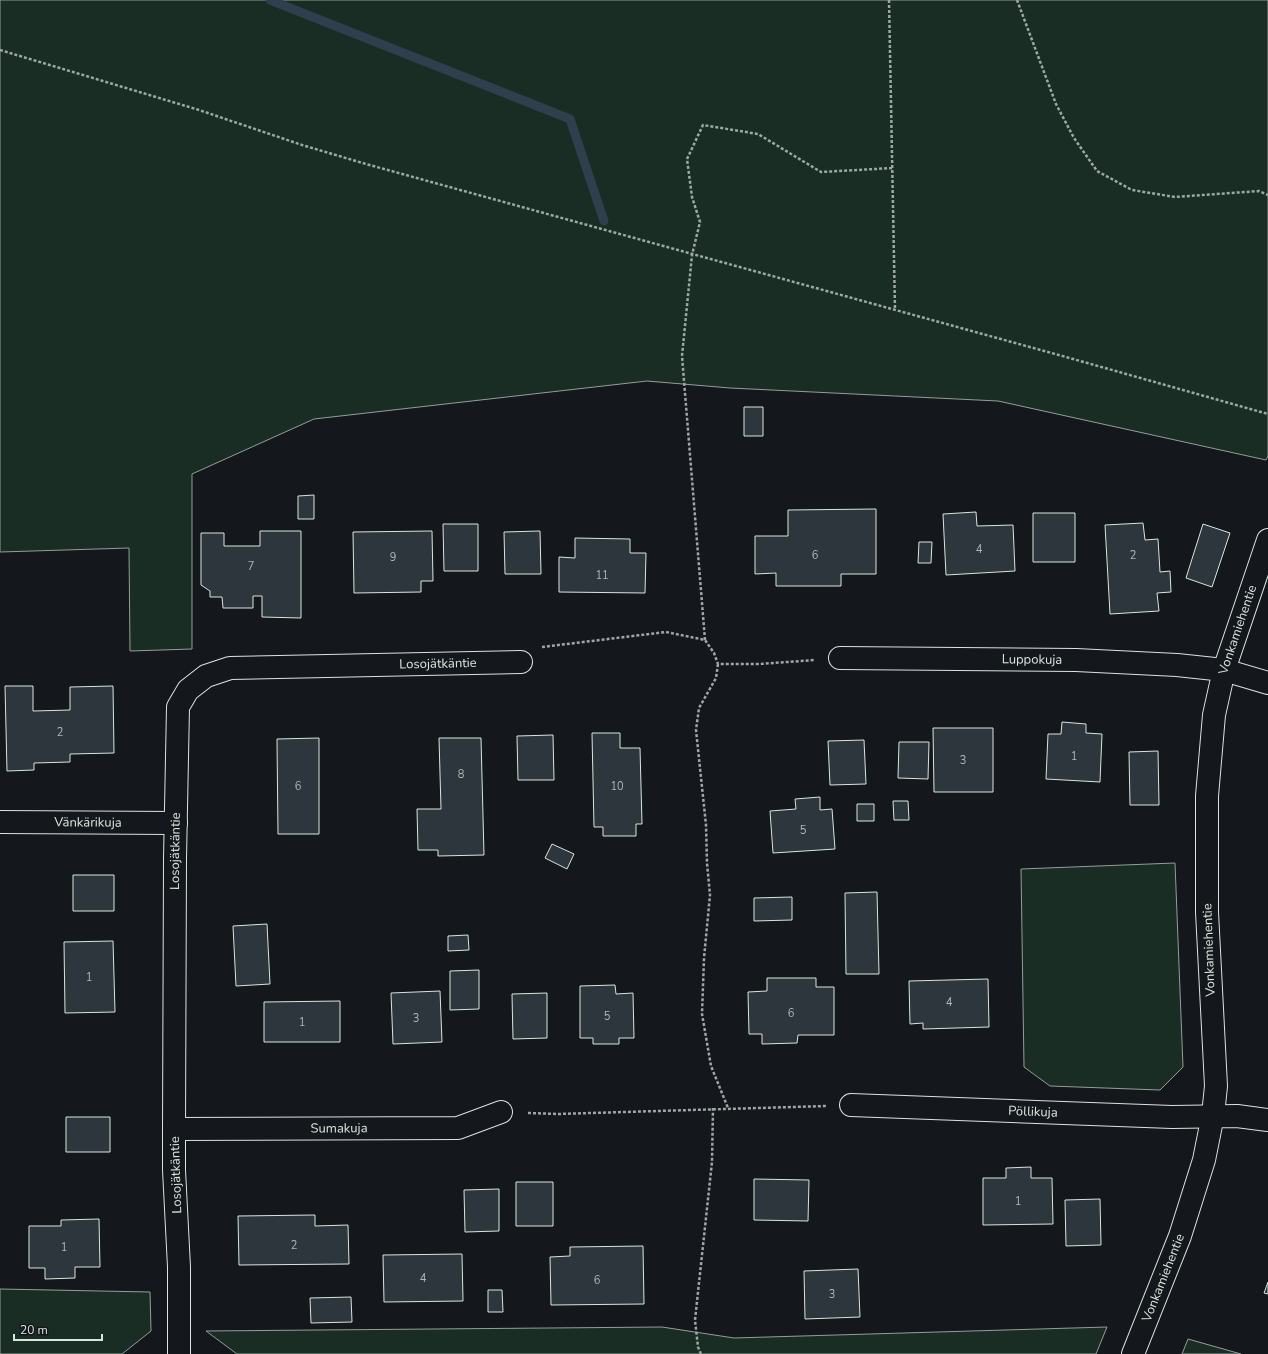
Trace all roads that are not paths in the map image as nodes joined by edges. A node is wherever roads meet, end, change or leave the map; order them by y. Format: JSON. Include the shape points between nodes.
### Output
{"nodes":[{"id":1,"x":1268,"y":540,"type":"edge"},
{"id":2,"x":840,"y":658,"type":"road end"},
{"id":3,"x":521,"y":662,"type":"road end"},
{"id":4,"x":1224,"y":670,"type":"junction"},
{"id":5,"x":1268,"y":683,"type":"edge"},
{"id":6,"x":0,"y":822,"type":"edge"},
{"id":7,"x":176,"y":823,"type":"junction"},
{"id":8,"x":852,"y":1105,"type":"road end"},
{"id":9,"x":501,"y":1112,"type":"road end"},
{"id":10,"x":1213,"y":1115,"type":"junction"},
{"id":11,"x":1268,"y":1120,"type":"edge"},
{"id":12,"x":174,"y":1129,"type":"junction"},
{"id":13,"x":179,"y":1354,"type":"edge"},
{"id":14,"x":1132,"y":1354,"type":"edge"}],
"edges":[{"from":1,"to":4,"type":"street","name":"Vonkamiehentie"},
{"from":2,"to":4,"type":"street","name":"Luppokuja","via":[[1076,660]]},
{"from":3,"to":7,"type":"street","name":"Losojätkäntie","via":[[230,668],[206,676],[188,690],[178,707]]},
{"from":4,"to":5,"type":"street","name":"Luppokuja"},
{"from":4,"to":10,"type":"street","name":"Vonkamiehentie","via":[[1214,715],[1208,796],[1207,912],[1216,1086]]},
{"from":6,"to":7,"type":"street","name":"Vänkärikuja"},
{"from":7,"to":12,"type":"street","name":"Losojätkäntie"},
{"from":8,"to":10,"type":"street","name":"Pöllikuja","via":[[1172,1117]]},
{"from":9,"to":12,"type":"street","name":"Sumakuja","via":[[458,1128]]},
{"from":10,"to":11,"type":"street","name":"Pöllikuja"},
{"from":10,"to":14,"type":"street","name":"Vonkamiehentie","via":[[1204,1160],[1180,1236]]},
{"from":12,"to":13,"type":"street","name":"Losojätkäntie"}]}
